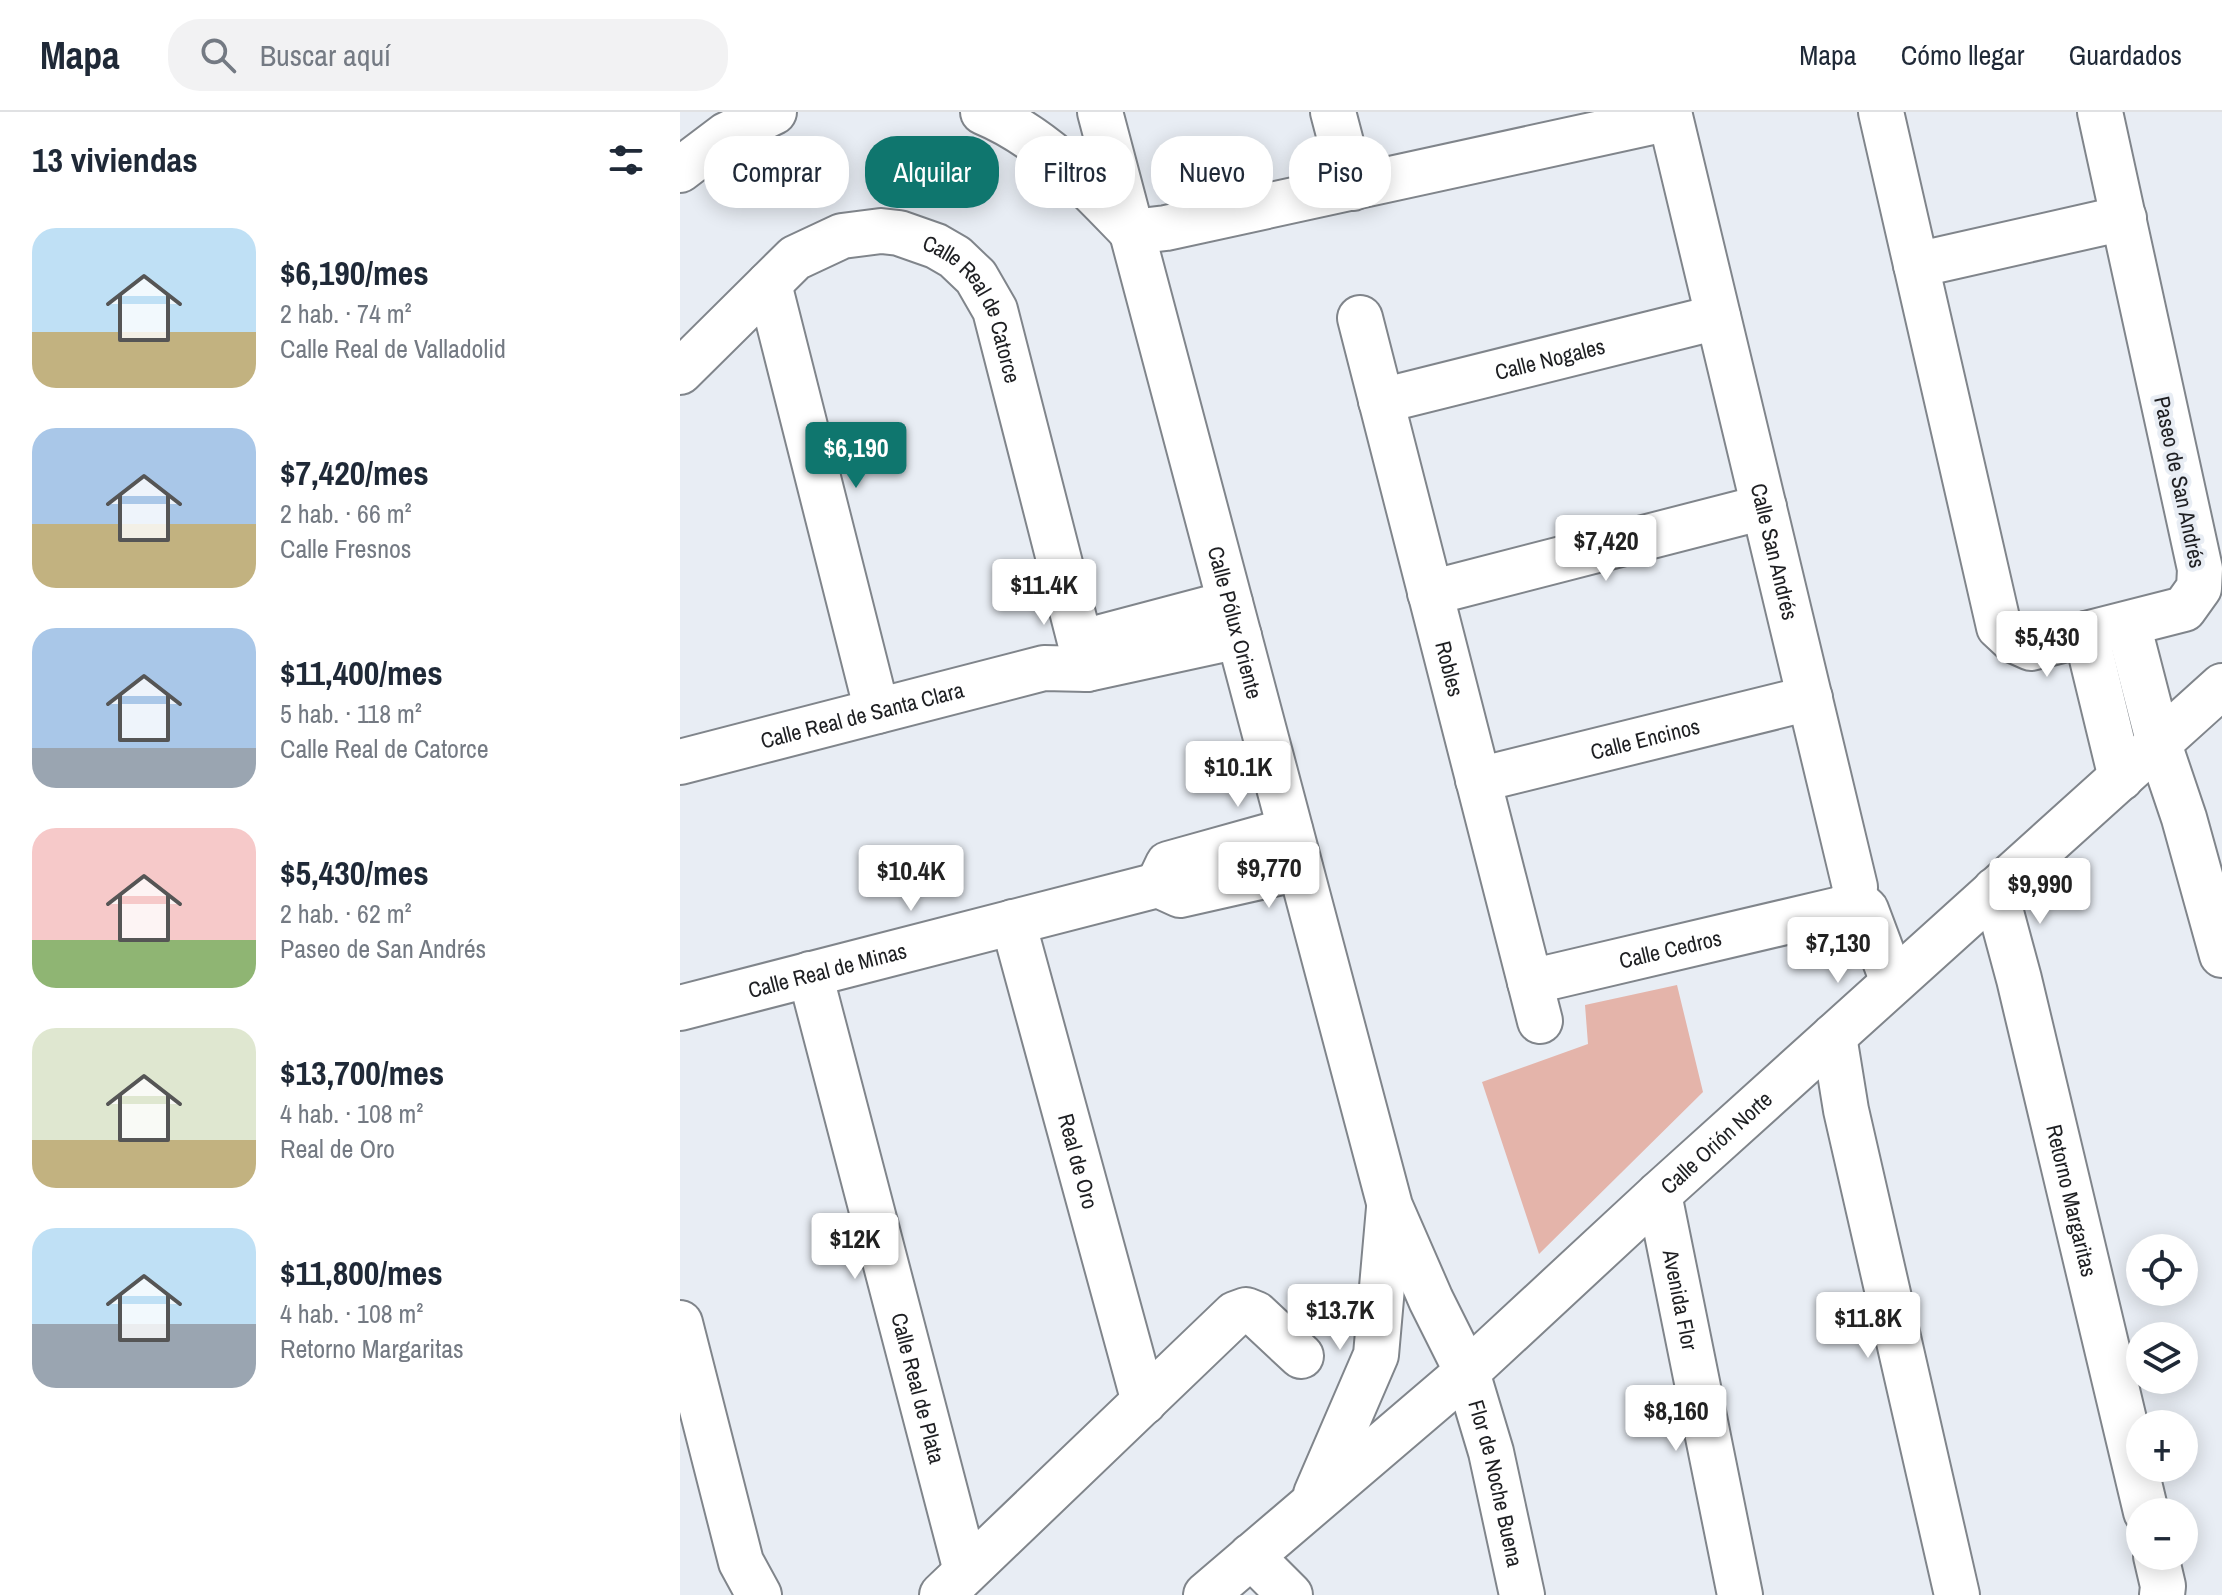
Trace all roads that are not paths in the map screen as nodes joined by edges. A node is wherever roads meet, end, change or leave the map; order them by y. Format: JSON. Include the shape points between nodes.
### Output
{"nodes":[{"id":1,"x":774,"y":112,"type":"edge"},
{"id":2,"x":983,"y":112,"type":"edge"},
{"id":3,"x":1100,"y":112,"type":"edge"},
{"id":4,"x":1333,"y":112,"type":"edge"},
{"id":5,"x":1881,"y":112,"type":"edge"},
{"id":6,"x":2100,"y":112,"type":"edge"},
{"id":7,"x":1670,"y":115,"type":"edge"},
{"id":8,"x":1339,"y":136,"type":"edge"},
{"id":9,"x":680,"y":170,"type":"edge"},
{"id":10,"x":1391,"y":179,"type":"edge"},
{"id":11,"x":1289,"y":202,"type":"edge"},
{"id":12,"x":2124,"y":218,"type":"junction"},
{"id":13,"x":1132,"y":232,"type":"junction"},
{"id":14,"x":1916,"y":265,"type":"junction"},
{"id":15,"x":769,"y":284,"type":"junction"},
{"id":16,"x":1718,"y":317,"type":"junction"},
{"id":17,"x":1360,"y":318,"type":"dead end"},
{"id":18,"x":680,"y":372,"type":"edge"},
{"id":19,"x":1381,"y":401,"type":"junction"},
{"id":20,"x":1764,"y":507,"type":"junction"},
{"id":21,"x":1430,"y":593,"type":"junction"},
{"id":22,"x":1234,"y":619,"type":"junction"},
{"id":23,"x":2128,"y":624,"type":"junction"},
{"id":24,"x":2086,"y":634,"type":"junction"},
{"id":25,"x":1084,"y":656,"type":"junction"},
{"id":26,"x":2222,"y":686,"type":"edge"},
{"id":27,"x":1810,"y":698,"type":"junction"},
{"id":28,"x":877,"y":711,"type":"junction"},
{"id":29,"x":2159,"y":744,"type":"junction"},
{"id":30,"x":680,"y":762,"type":"edge"},
{"id":31,"x":2121,"y":778,"type":"junction"},
{"id":32,"x":1478,"y":780,"type":"junction"},
{"id":33,"x":1295,"y":849,"type":"junction"},
{"id":34,"x":1995,"y":890,"type":"junction"},
{"id":35,"x":1849,"y":903,"type":"junction"},
{"id":36,"x":1013,"y":922,"type":"junction"},
{"id":37,"x":2222,"y":955,"type":"edge"},
{"id":38,"x":810,"y":974,"type":"junction"},
{"id":39,"x":1886,"y":989,"type":"junction"},
{"id":40,"x":1535,"y":1002,"type":"joint"},
{"id":41,"x":680,"y":1008,"type":"edge"},
{"id":42,"x":1834,"y":1036,"type":"junction"},
{"id":43,"x":1659,"y":1194,"type":"junction"},
{"id":44,"x":1390,"y":1206,"type":"junction"},
{"id":45,"x":680,"y":1323,"type":"edge"},
{"id":46,"x":1301,"y":1356,"type":"dead end"},
{"id":47,"x":1467,"y":1372,"type":"junction"},
{"id":48,"x":1144,"y":1402,"type":"junction"},
{"id":49,"x":2143,"y":1498,"type":"edge"},
{"id":50,"x":1312,"y":1505,"type":"junction"},
{"id":51,"x":1251,"y":1556,"type":"junction"},
{"id":52,"x":2159,"y":1570,"type":"edge"},
{"id":53,"x":954,"y":1583,"type":"edge"},
{"id":54,"x":759,"y":1595,"type":"edge"},
{"id":55,"x":1206,"y":1595,"type":"edge"},
{"id":56,"x":1290,"y":1595,"type":"edge"},
{"id":57,"x":1522,"y":1595,"type":"edge"},
{"id":58,"x":1740,"y":1595,"type":"edge"},
{"id":59,"x":1957,"y":1595,"type":"edge"},
{"id":60,"x":2162,"y":1595,"type":"edge"}],
"edges":[{"from":1,"to":9,"type":"street","via":[[726,135]]},
{"from":2,"to":13,"type":"street","via":[[1044,146]]},
{"from":3,"to":13,"type":"street","name":"Calle Pólux Oriente"},
{"from":4,"to":8,"type":"street"},
{"from":5,"to":14,"type":"street","name":"Paseo de San Andrés"},
{"from":6,"to":12,"type":"street","name":"Paseo de San Andrés"},
{"from":7,"to":10,"type":"street"},
{"from":7,"to":16,"type":"street","name":"Calle San Andrés"},
{"from":11,"to":13,"type":"street"},
{"from":12,"to":14,"type":"street"},
{"from":12,"to":23,"type":"street","name":"Paseo de San Andrés","via":[[2200,569],[2199,588],[2184,609]]},
{"from":13,"to":22,"type":"street","name":"Calle Pólux Oriente"},
{"from":14,"to":24,"type":"street","name":"Paseo de San Andrés","via":[[1999,627],[2031,648]]},
{"from":15,"to":18,"type":"street","name":"Calle Real de Catorce"},
{"from":15,"to":25,"type":"street","name":"Calle Real de Catorce","via":[[795,258],[842,236],[881,231],[936,246],[976,277],[995,310]]},
{"from":15,"to":28,"type":"street"},
{"from":16,"to":19,"type":"street","name":"Calle Nogales"},
{"from":16,"to":20,"type":"street","name":"Calle San Andrés"},
{"from":17,"to":19,"type":"street","name":"Robles"},
{"from":19,"to":21,"type":"street","name":"Robles"},
{"from":20,"to":21,"type":"street"},
{"from":20,"to":27,"type":"street","name":"Calle San Andrés"},
{"from":21,"to":32,"type":"street","name":"Robles"},
{"from":22,"to":25,"type":"street","name":"Calle Real de Santa Clara"},
{"from":22,"to":33,"type":"street","name":"Calle Pólux Oriente"},
{"from":23,"to":24,"type":"street","name":"Paseo de San Andrés"},
{"from":23,"to":29,"type":"street"},
{"from":24,"to":31,"type":"street"},
{"from":25,"to":28,"type":"street","name":"Calle Real de Santa Clara"},
{"from":26,"to":29,"type":"street","name":"Calle Orión Norte"},
{"from":27,"to":32,"type":"street","name":"Calle Encinos"},
{"from":27,"to":35,"type":"street","name":"Calle San Andrés","via":[[1855,887]]},
{"from":28,"to":30,"type":"street","name":"Calle Real de Santa Clara"},
{"from":29,"to":31,"type":"street","name":"Calle Orión Norte"},
{"from":29,"to":37,"type":"street"},
{"from":31,"to":34,"type":"street","name":"Calle Orión Norte"},
{"from":32,"to":40,"type":"street","name":"Robles"},
{"from":33,"to":36,"type":"street","name":"Calle Real de Minas","via":[[1180,895],[1158,885]]},
{"from":33,"to":44,"type":"street","name":"Calle Pólux Oriente"},
{"from":34,"to":39,"type":"street","name":"Calle Orión Norte"},
{"from":34,"to":49,"type":"street","name":"Retorno Margaritas"},
{"from":35,"to":39,"type":"street","name":"Calle San Andrés"},
{"from":35,"to":40,"type":"street","name":"Calle Cedros"},
{"from":36,"to":38,"type":"street","name":"Calle Real de Minas"},
{"from":36,"to":48,"type":"street","name":"Real de Oro"},
{"from":38,"to":41,"type":"street","name":"Calle Real de Minas"},
{"from":38,"to":53,"type":"street","name":"Calle Real de Plata"},
{"from":39,"to":42,"type":"street","name":"Calle Orión Norte"},
{"from":42,"to":43,"type":"street","name":"Calle Orión Norte"},
{"from":42,"to":59,"type":"street","via":[[1846,1110]]},
{"from":43,"to":47,"type":"street","name":"Calle Orión Norte"},
{"from":43,"to":58,"type":"street","name":"Avenida Flor"},
{"from":44,"to":47,"type":"street","name":"Calle Pólux Oriente"},
{"from":44,"to":50,"type":"street","via":[[1376,1355]]},
{"from":45,"to":54,"type":"street","via":[[741,1562]]},
{"from":46,"to":48,"type":"street","via":[[1246,1310],[1235,1314]]},
{"from":47,"to":50,"type":"street","name":"Calle Orión Norte"},
{"from":47,"to":57,"type":"street","name":"Flor de Noche Buena","via":[[1491,1452]]},
{"from":48,"to":53,"type":"street"},
{"from":50,"to":51,"type":"street","name":"Calle Orión Norte"},
{"from":51,"to":55,"type":"street","name":"Calle Orión Norte"},
{"from":51,"to":56,"type":"street"},
{"from":52,"to":60,"type":"street"}]}
